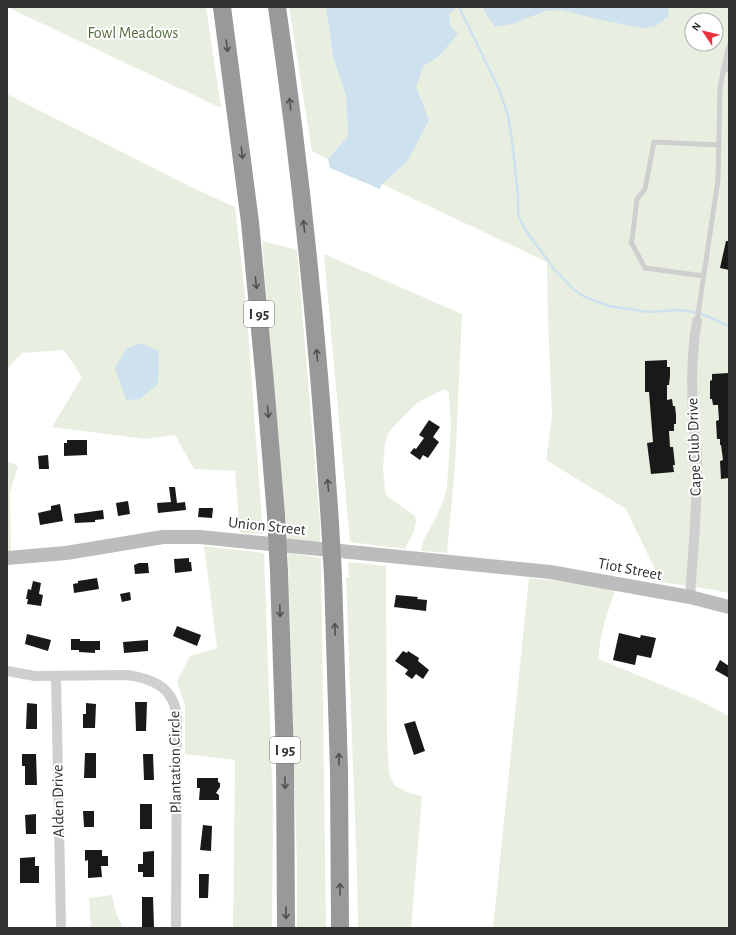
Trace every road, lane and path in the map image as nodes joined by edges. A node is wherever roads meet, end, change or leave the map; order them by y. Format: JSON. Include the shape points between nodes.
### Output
{"nodes":[{"id":1,"x":222,"y":7,"type":"edge"},
{"id":2,"x":276,"y":7,"type":"edge"},
{"id":3,"x":729,"y":45,"type":"edge"},
{"id":4,"x":729,"y":66,"type":"edge"},
{"id":5,"x":729,"y":69,"type":"edge"},
{"id":6,"x":723,"y":71,"type":"junction"},
{"id":7,"x":719,"y":145,"type":"junction"},
{"id":8,"x":704,"y":276,"type":"junction"},
{"id":9,"x":697,"y":321,"type":"joint"},
{"id":10,"x":7,"y":558,"type":"edge"},
{"id":11,"x":524,"y":569,"type":"joint"},
{"id":12,"x":690,"y":597,"type":"junction"},
{"id":13,"x":729,"y":607,"type":"edge"},
{"id":14,"x":7,"y":671,"type":"edge"},
{"id":15,"x":56,"y":676,"type":"junction"},
{"id":16,"x":61,"y":925,"type":"dead end"},
{"id":17,"x":176,"y":928,"type":"edge"},
{"id":18,"x":286,"y":928,"type":"edge"},
{"id":19,"x":340,"y":928,"type":"edge"}],
"edges":[{"from":1,"to":18,"type":"highway","number":"I 95","one_way":true,"bridge":true,"via":[[251,235],[276,515],[285,751]]},
{"from":19,"to":2,"type":"highway","one_way":true,"bridge":true,"via":[[339,763],[333,576],[322,407],[295,142]]},
{"from":3,"to":6,"type":"lane"},
{"from":4,"to":6,"type":"lane"},
{"from":5,"to":6,"type":"lane"},
{"from":6,"to":7,"type":"lane"},
{"from":7,"to":8,"type":"lane","via":[[718,180]]},
{"from":7,"to":8,"type":"lane","via":[[654,142],[645,190],[637,199],[631,242],[646,268]]},
{"from":8,"to":9,"type":"lane"},
{"from":9,"to":12,"type":"street","name":"Cape Club Drive","via":[[692,376],[698,495]]},
{"from":10,"to":11,"type":"main road","name":"Union Street","via":[[66,553],[163,537],[193,536]]},
{"from":11,"to":12,"type":"main road","name":"Tiot Street"},
{"from":12,"to":13,"type":"main road","name":"Tiot Street"},
{"from":14,"to":15,"type":"street","name":"Plantation Circle","via":[[35,676]]},
{"from":15,"to":16,"type":"street","name":"Alden Drive"},
{"from":15,"to":17,"type":"street","name":"Plantation Circle","via":[[142,677],[164,688],[172,697],[177,719]]}]}
